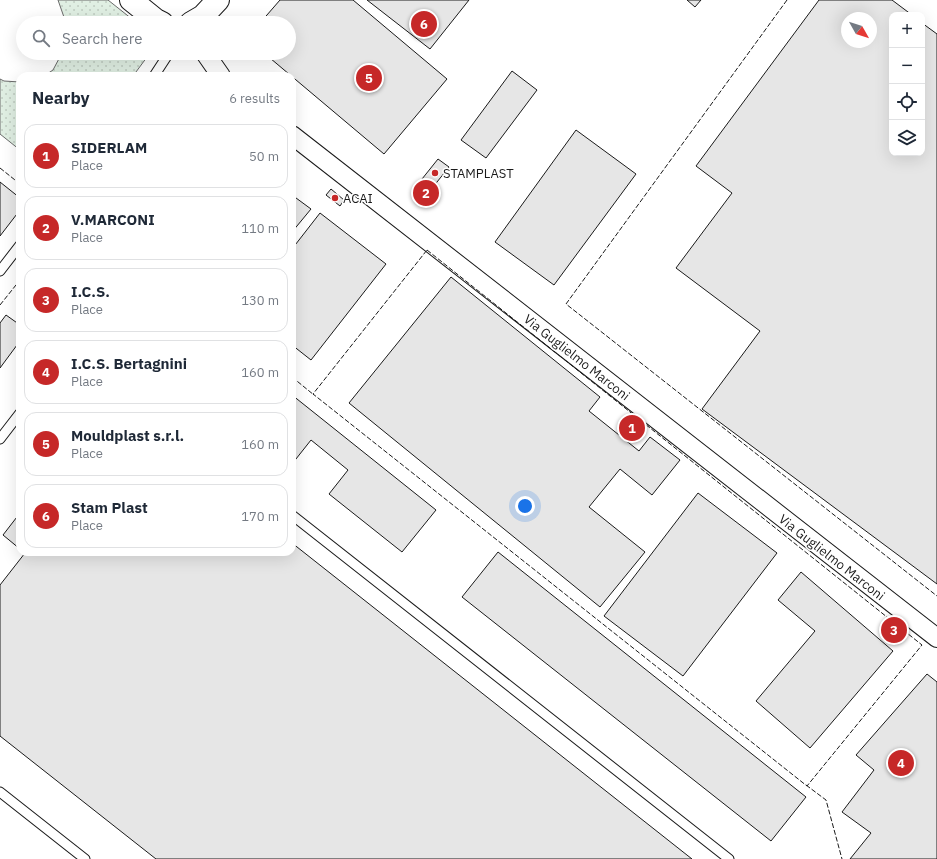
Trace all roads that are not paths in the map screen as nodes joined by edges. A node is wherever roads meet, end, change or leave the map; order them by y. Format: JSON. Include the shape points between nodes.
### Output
{"nodes":[{"id":1,"x":131,"y":0,"type":"edge"},
{"id":2,"x":218,"y":0,"type":"edge"},
{"id":3,"x":152,"y":16,"type":"edge"},
{"id":4,"x":203,"y":16,"type":"edge"},
{"id":5,"x":164,"y":60,"type":"edge"},
{"id":6,"x":210,"y":60,"type":"edge"},
{"id":7,"x":157,"y":72,"type":"edge"},
{"id":8,"x":218,"y":72,"type":"edge"},
{"id":9,"x":296,"y":138,"type":"edge"},
{"id":10,"x":16,"y":250,"type":"edge"},
{"id":11,"x":0,"y":271,"type":"edge"},
{"id":12,"x":16,"y":418,"type":"edge"},
{"id":13,"x":0,"y":438,"type":"edge"},
{"id":14,"x":296,"y":518,"type":"edge"},
{"id":15,"x":937,"y":638,"type":"edge"},
{"id":16,"x":0,"y":792,"type":"edge"},
{"id":17,"x":85,"y":859,"type":"edge"},
{"id":18,"x":729,"y":859,"type":"edge"}],
"edges":[{"from":1,"to":3,"type":"main road"},
{"from":2,"to":4,"type":"main road"},
{"from":5,"to":7,"type":"lane"},
{"from":6,"to":8,"type":"street"},
{"from":9,"to":15,"type":"street","name":"Via Guglielmo Marconi"},
{"from":10,"to":11,"type":"lane"},
{"from":12,"to":13,"type":"lane"},
{"from":14,"to":18,"type":"lane"},
{"from":16,"to":17,"type":"lane"}]}
